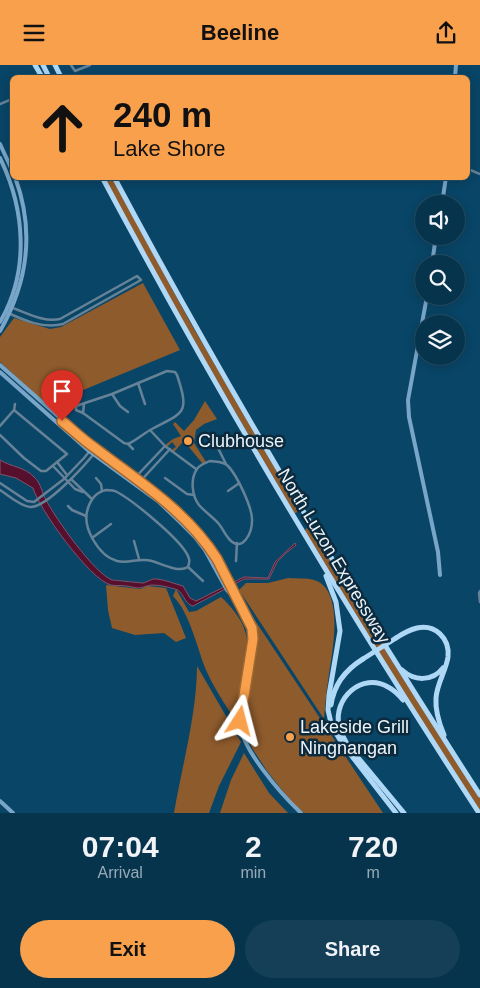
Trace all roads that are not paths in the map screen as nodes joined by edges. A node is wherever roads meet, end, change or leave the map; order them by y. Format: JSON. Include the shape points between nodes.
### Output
{"nodes":[{"id":1,"x":72,"y":65,"type":"edge"},
{"id":2,"x":90,"y":65,"type":"edge"},
{"id":3,"x":0,"y":144,"type":"edge"},
{"id":4,"x":0,"y":157,"type":"edge"},
{"id":5,"x":10,"y":166,"type":"edge"},
{"id":6,"x":17,"y":180,"type":"edge"},
{"id":7,"x":104,"y":180,"type":"edge"},
{"id":8,"x":116,"y":180,"type":"edge"},
{"id":9,"x":446,"y":180,"type":"edge"},
{"id":10,"x":443,"y":195,"type":"edge"},
{"id":11,"x":20,"y":255,"type":"junction"},
{"id":12,"x":26,"y":255,"type":"junction"},
{"id":13,"x":11,"y":305,"type":"junction"},
{"id":14,"x":425,"y":305,"type":"edge"},
{"id":15,"x":6,"y":312,"type":"junction"},
{"id":16,"x":10,"y":314,"type":"junction"},
{"id":17,"x":60,"y":319,"type":"junction"},
{"id":18,"x":0,"y":321,"type":"edge"},
{"id":19,"x":63,"y":324,"type":"junction"},
{"id":20,"x":0,"y":331,"type":"edge"},
{"id":21,"x":0,"y":365,"type":"edge"},
{"id":22,"x":0,"y":372,"type":"edge"},
{"id":23,"x":138,"y":383,"type":"junction"},
{"id":24,"x":112,"y":394,"type":"junction"},
{"id":25,"x":15,"y":404,"type":"dead end"},
{"id":26,"x":84,"y":404,"type":"junction"},
{"id":27,"x":145,"y":404,"type":"dead end"},
{"id":28,"x":14,"y":410,"type":"junction"},
{"id":29,"x":128,"y":412,"type":"dead end"},
{"id":30,"x":83,"y":413,"type":"junction"},
{"id":31,"x":0,"y":426,"type":"edge"},
{"id":32,"x":150,"y":430,"type":"junction"},
{"id":33,"x":0,"y":435,"type":"edge"},
{"id":34,"x":212,"y":436,"type":"dead end"},
{"id":35,"x":128,"y":444,"type":"junction"},
{"id":36,"x":165,"y":446,"type":"junction"},
{"id":37,"x":93,"y":447,"type":"junction"},
{"id":38,"x":133,"y":449,"type":"dead end"},
{"id":39,"x":170,"y":449,"type":"junction"},
{"id":40,"x":97,"y":450,"type":"junction"},
{"id":41,"x":89,"y":451,"type":"junction"},
{"id":42,"x":94,"y":455,"type":"junction"},
{"id":43,"x":56,"y":462,"type":"junction"},
{"id":44,"x":227,"y":465,"type":"junction"},
{"id":45,"x":52,"y":466,"type":"junction"},
{"id":46,"x":146,"y":467,"type":"junction"},
{"id":47,"x":197,"y":469,"type":"junction"},
{"id":48,"x":149,"y":470,"type":"junction"},
{"id":49,"x":68,"y":475,"type":"junction"},
{"id":50,"x":135,"y":477,"type":"junction"},
{"id":51,"x":96,"y":478,"type":"dead end"},
{"id":52,"x":165,"y":478,"type":"dead end"},
{"id":53,"x":64,"y":479,"type":"junction"},
{"id":54,"x":72,"y":479,"type":"junction"},
{"id":55,"x":132,"y":481,"type":"junction"},
{"id":56,"x":140,"y":481,"type":"junction"},
{"id":57,"x":0,"y":483,"type":"edge"},
{"id":58,"x":68,"y":483,"type":"junction"},
{"id":59,"x":238,"y":484,"type":"junction"},
{"id":60,"x":136,"y":486,"type":"junction"},
{"id":61,"x":0,"y":490,"type":"edge"},
{"id":62,"x":102,"y":491,"type":"junction"},
{"id":63,"x":228,"y":491,"type":"dead end"},
{"id":64,"x":83,"y":492,"type":"junction"},
{"id":65,"x":194,"y":495,"type":"junction"},
{"id":66,"x":92,"y":499,"type":"junction"},
{"id":67,"x":33,"y":502,"type":"junction"},
{"id":68,"x":68,"y":506,"type":"dead end"},
{"id":69,"x":33,"y":507,"type":"junction"},
{"id":70,"x":86,"y":516,"type":"junction"},
{"id":71,"x":111,"y":524,"type":"dead end"},
{"id":72,"x":92,"y":538,"type":"junction"},
{"id":73,"x":134,"y":541,"type":"dead end"},
{"id":74,"x":237,"y":543,"type":"junction"},
{"id":75,"x":318,"y":558,"type":"junction"},
{"id":76,"x":139,"y":559,"type":"junction"},
{"id":77,"x":236,"y":561,"type":"dead end"},
{"id":78,"x":188,"y":567,"type":"junction"},
{"id":79,"x":440,"y":575,"type":"dead end"},
{"id":80,"x":203,"y":581,"type":"dead end"},
{"id":81,"x":480,"y":591,"type":"edge"},
{"id":82,"x":237,"y":599,"type":"junction"},
{"id":83,"x":480,"y":602,"type":"edge"},
{"id":84,"x":390,"y":654,"type":"junction"},
{"id":85,"x":448,"y":660,"type":"junction"},
{"id":86,"x":413,"y":712,"type":"junction"},
{"id":87,"x":334,"y":725,"type":"junction"},
{"id":88,"x":338,"y":737,"type":"junction"},
{"id":89,"x":347,"y":744,"type":"junction"},
{"id":90,"x":449,"y":747,"type":"junction"},
{"id":91,"x":480,"y":795,"type":"edge"},
{"id":92,"x":0,"y":801,"type":"edge"},
{"id":93,"x":13,"y":813,"type":"edge"},
{"id":94,"x":301,"y":813,"type":"edge"},
{"id":95,"x":396,"y":813,"type":"edge"},
{"id":96,"x":404,"y":813,"type":"edge"},
{"id":97,"x":479,"y":813,"type":"edge"}],
"edges":[{"from":1,"to":2,"type":"street","via":[[75,71]]},
{"from":3,"to":5,"type":"street"},
{"from":4,"to":11,"type":"street","via":[[19,214]]},
{"from":6,"to":12,"type":"street","via":[[25,213]]},
{"from":7,"to":75,"type":"highway","name":"North Luzon Expressway","via":[[214,382]]},
{"from":8,"to":84,"type":"highway","name":"North Luzon Expressway","via":[[227,384]]},
{"from":9,"to":10,"type":"street"},
{"from":11,"to":12,"type":"street"},
{"from":11,"to":13,"type":"street"},
{"from":12,"to":13,"type":"street"},
{"from":13,"to":15,"type":"street"},
{"from":13,"to":16,"type":"street"},
{"from":13,"to":17,"type":"street","via":[[42,319]]},
{"from":14,"to":79,"type":"street","via":[[408,400]]},
{"from":15,"to":16,"type":"street"},
{"from":15,"to":18,"type":"street"},
{"from":16,"to":19,"type":"street","via":[[43,325]]},
{"from":16,"to":20,"type":"street"},
{"from":17,"to":19,"type":"street"},
{"from":17,"to":19,"type":"street","via":[[137,276],[141,280]]},
{"from":21,"to":37,"type":"street"},
{"from":22,"to":41,"type":"street"},
{"from":23,"to":24,"type":"street"},
{"from":23,"to":27,"type":"street"},
{"from":23,"to":32,"type":"street","via":[[172,371],[177,375],[182,391],[184,402],[180,412],[172,420]]},
{"from":24,"to":26,"type":"street"},
{"from":24,"to":29,"type":"street"},
{"from":25,"to":28,"type":"street"},
{"from":26,"to":30,"type":"street"},
{"from":26,"to":30,"type":"street","via":[[75,407]]},
{"from":28,"to":31,"type":"street"},
{"from":28,"to":43,"type":"street","via":[[67,455]]},
{"from":30,"to":35,"type":"street"},
{"from":32,"to":35,"type":"street"},
{"from":32,"to":36,"type":"street"},
{"from":33,"to":45,"type":"street","via":[[37,470],[46,471]]},
{"from":34,"to":44,"type":"street"},
{"from":35,"to":38,"type":"street"},
{"from":36,"to":39,"type":"street"},
{"from":36,"to":46,"type":"street"},
{"from":37,"to":40,"type":"street"},
{"from":37,"to":41,"type":"street"},
{"from":39,"to":47,"type":"street"},
{"from":39,"to":48,"type":"street"},
{"from":40,"to":42,"type":"street"},
{"from":40,"to":50,"type":"street"},
{"from":41,"to":42,"type":"street"},
{"from":41,"to":49,"type":"street"},
{"from":42,"to":54,"type":"street"},
{"from":42,"to":55,"type":"street"},
{"from":43,"to":45,"type":"street"},
{"from":43,"to":49,"type":"street"},
{"from":44,"to":47,"type":"street","via":[[210,461]]},
{"from":44,"to":59,"type":"street"},
{"from":45,"to":53,"type":"street"},
{"from":46,"to":48,"type":"street"},
{"from":46,"to":50,"type":"street"},
{"from":47,"to":65,"type":"street","via":[[193,477]]},
{"from":48,"to":56,"type":"street"},
{"from":49,"to":53,"type":"street"},
{"from":49,"to":54,"type":"street"},
{"from":50,"to":55,"type":"street"},
{"from":50,"to":56,"type":"street"},
{"from":51,"to":62,"type":"street"},
{"from":52,"to":65,"type":"street","via":[[186,494]]},
{"from":53,"to":58,"type":"street"},
{"from":53,"to":67,"type":"street"},
{"from":54,"to":58,"type":"street"},
{"from":54,"to":64,"type":"street"},
{"from":55,"to":60,"type":"street"},
{"from":56,"to":60,"type":"street"},
{"from":56,"to":82,"type":"street","via":[[182,515],[210,548]]},
{"from":57,"to":67,"type":"street"},
{"from":58,"to":64,"type":"street"},
{"from":58,"to":69,"type":"street"},
{"from":59,"to":63,"type":"street"},
{"from":59,"to":74,"type":"street","via":[[248,500],[253,520],[249,536],[244,542]]},
{"from":60,"to":82,"type":"street","via":[[159,502],[195,537],[227,590]]},
{"from":61,"to":69,"type":"street"},
{"from":62,"to":66,"type":"street"},
{"from":62,"to":78,"type":"street","via":[[116,491],[151,517],[187,555]]},
{"from":64,"to":66,"type":"street"},
{"from":65,"to":74,"type":"street","via":[[230,540]]},
{"from":66,"to":70,"type":"street"},
{"from":67,"to":69,"type":"street"},
{"from":68,"to":70,"type":"street"},
{"from":70,"to":72,"type":"street"},
{"from":71,"to":72,"type":"street"},
{"from":72,"to":76,"type":"street","via":[[112,559],[123,562]]},
{"from":73,"to":76,"type":"street"},
{"from":74,"to":77,"type":"street"},
{"from":75,"to":86,"type":"highway","name":"North Luzon Expressway"},
{"from":75,"to":88,"type":"highway","via":[[333,593],[339,623],[328,702],[332,727]]},
{"from":76,"to":78,"type":"street","via":[[180,569]]},
{"from":78,"to":80,"type":"street"},
{"from":81,"to":83,"type":"street"},
{"from":82,"to":94,"type":"street","via":[[249,619],[253,634],[240,726],[248,747],[268,776]]},
{"from":84,"to":85,"type":"highway","via":[[407,674],[419,679],[437,673]]},
{"from":84,"to":90,"type":"highway","name":"North Luzon Expressway"},
{"from":85,"to":87,"type":"highway","bridge":true,"via":[[446,642],[434,630],[420,628],[396,638],[346,671],[335,690],[331,711]]},
{"from":85,"to":90,"type":"highway","via":[[435,704]]},
{"from":86,"to":89,"type":"highway","via":[[388,686],[379,683],[360,685],[350,691],[339,706],[339,729]]},
{"from":86,"to":97,"type":"highway","name":"North Luzon Expressway"},
{"from":87,"to":88,"type":"highway"},
{"from":87,"to":89,"type":"highway"},
{"from":88,"to":95,"type":"highway"},
{"from":89,"to":96,"type":"highway"},
{"from":90,"to":91,"type":"highway","name":"North Luzon Expressway"},
{"from":92,"to":93,"type":"street"}]}
